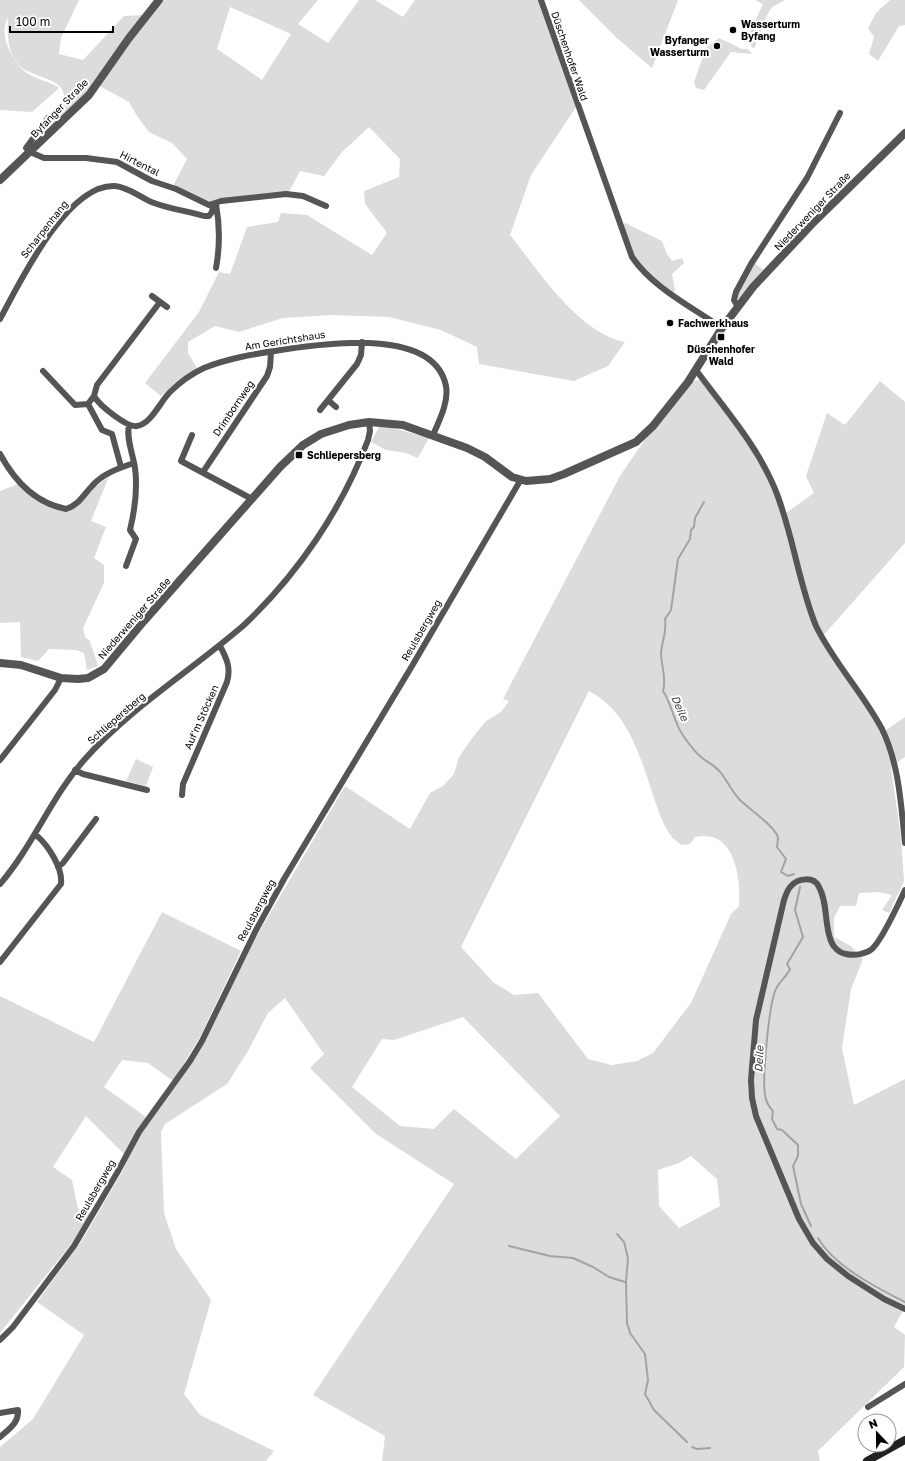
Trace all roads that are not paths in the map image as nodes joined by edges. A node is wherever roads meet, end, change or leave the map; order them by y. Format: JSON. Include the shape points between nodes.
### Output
{"nodes":[{"id":1,"x":160,"y":0,"type":"edge"},
{"id":2,"x":540,"y":0,"type":"edge"},
{"id":3,"x":840,"y":113,"type":"dead end"},
{"id":4,"x":48,"y":118,"type":"dead end"},
{"id":5,"x":905,"y":133,"type":"edge"},
{"id":6,"x":30,"y":152,"type":"junction"},
{"id":7,"x":0,"y":180,"type":"edge"},
{"id":8,"x":214,"y":204,"type":"junction"},
{"id":9,"x":326,"y":206,"type":"dead end"},
{"id":10,"x":216,"y":268,"type":"dead end"},
{"id":11,"x":152,"y":296,"type":"dead end"},
{"id":12,"x":160,"y":302,"type":"junction"},
{"id":13,"x":167,"y":307,"type":"dead end"},
{"id":14,"x":738,"y":307,"type":"junction"},
{"id":15,"x":0,"y":319,"type":"edge"},
{"id":16,"x":722,"y":328,"type":"junction"},
{"id":17,"x":362,"y":342,"type":"junction"},
{"id":18,"x":271,"y":352,"type":"junction"},
{"id":19,"x":696,"y":370,"type":"junction"},
{"id":20,"x":43,"y":371,"type":"dead end"},
{"id":21,"x":94,"y":396,"type":"junction"},
{"id":22,"x":329,"y":401,"type":"junction"},
{"id":23,"x":88,"y":404,"type":"junction"},
{"id":24,"x":336,"y":407,"type":"dead end"},
{"id":25,"x":320,"y":410,"type":"dead end"},
{"id":26,"x":369,"y":422,"type":"junction"},
{"id":27,"x":129,"y":425,"type":"junction"},
{"id":28,"x":192,"y":435,"type":"dead end"},
{"id":29,"x":433,"y":435,"type":"junction"},
{"id":30,"x":0,"y":454,"type":"edge"},
{"id":31,"x":134,"y":463,"type":"junction"},
{"id":32,"x":121,"y":467,"type":"junction"},
{"id":33,"x":202,"y":472,"type":"junction"},
{"id":34,"x":520,"y":480,"type":"junction"},
{"id":35,"x":252,"y":499,"type":"junction"},
{"id":36,"x":126,"y":566,"type":"dead end"},
{"id":37,"x":220,"y":646,"type":"junction"},
{"id":38,"x":0,"y":663,"type":"edge"},
{"id":39,"x":61,"y":678,"type":"junction"},
{"id":40,"x":0,"y":760,"type":"edge"},
{"id":41,"x":75,"y":770,"type":"junction"},
{"id":42,"x":147,"y":790,"type":"dead end"},
{"id":43,"x":182,"y":795,"type":"dead end"},
{"id":44,"x":96,"y":819,"type":"dead end"},
{"id":45,"x":36,"y":835,"type":"junction"},
{"id":46,"x":905,"y":843,"type":"edge"},
{"id":47,"x":58,"y":867,"type":"junction"},
{"id":48,"x":0,"y":884,"type":"edge"},
{"id":49,"x":905,"y":890,"type":"edge"},
{"id":50,"x":0,"y":962,"type":"edge"},
{"id":51,"x":905,"y":1309,"type":"edge"},
{"id":52,"x":0,"y":1340,"type":"edge"},
{"id":53,"x":905,"y":1384,"type":"edge"},
{"id":54,"x":868,"y":1407,"type":"dead end"},
{"id":55,"x":0,"y":1413,"type":"edge"},
{"id":56,"x":0,"y":1437,"type":"edge"},
{"id":57,"x":905,"y":1440,"type":"edge"},
{"id":58,"x":867,"y":1461,"type":"edge"}],
"edges":[{"from":1,"to":6,"type":"street","name":"Byfanger Straße","via":[[88,95]]},
{"from":2,"to":16,"type":"street","name":"Düschenhofer Wald","via":[[632,257],[658,284]]},
{"from":3,"to":14,"type":"street","name":"Niederweniger Straße","via":[[807,178],[751,264],[736,292],[734,300]]},
{"from":4,"to":6,"type":"street","name":"Byfanger Straße","via":[[28,143],[26,148]]},
{"from":5,"to":14,"type":"street","name":"Niederweniger Straße","via":[[812,224]]},
{"from":6,"to":7,"type":"street","name":"Byfanger Straße"},
{"from":6,"to":8,"type":"street","name":"Hirtental","via":[[44,158],[86,158],[117,162],[152,181],[209,205]]},
{"from":8,"to":9,"type":"street","via":[[221,201],[296,194]]},
{"from":8,"to":10,"type":"street","via":[[219,238]]},
{"from":8,"to":15,"type":"street","name":"Scharpenhang","via":[[212,212],[204,216],[156,204],[122,187],[105,187],[95,191],[72,208],[44,243],[21,277]]},
{"from":11,"to":12,"type":"street"},
{"from":12,"to":13,"type":"street"},
{"from":12,"to":21,"type":"street","via":[[97,385]]},
{"from":14,"to":16,"type":"street","name":"Niederweniger Straße"},
{"from":16,"to":19,"type":"street","name":"Niederweniger Straße"},
{"from":17,"to":18,"type":"street","name":"Am Gerichtshaus","via":[[334,343]]},
{"from":17,"to":22,"type":"street","via":[[359,361]]},
{"from":17,"to":29,"type":"street","name":"Am Gerichtshaus","via":[[397,346],[431,361],[439,370],[447,393]]},
{"from":18,"to":27,"type":"street","name":"Am Gerichtshaus","via":[[233,359],[196,372],[171,392],[142,425]]},
{"from":18,"to":33,"type":"street","name":"Drimbornweg","via":[[267,376]]},
{"from":19,"to":34,"type":"street","name":"Niederweniger Straße","via":[[653,426],[636,442],[557,476],[537,481]]},
{"from":19,"to":46,"type":"street","via":[[744,434],[768,473],[781,505],[816,626],[878,723],[889,747],[895,769]]},
{"from":20,"to":23,"type":"street","via":[[75,405]]},
{"from":21,"to":23,"type":"street"},
{"from":21,"to":27,"type":"street","via":[[100,404]]},
{"from":22,"to":24,"type":"street"},
{"from":22,"to":25,"type":"street"},
{"from":23,"to":32,"type":"street","via":[[102,430],[112,434]]},
{"from":26,"to":29,"type":"street","name":"Niederweniger Straße","via":[[395,423]]},
{"from":26,"to":35,"type":"street","name":"Niederweniger Straße","via":[[332,430],[303,445]]},
{"from":26,"to":37,"type":"street","name":"Schliepersberg","via":[[368,440],[356,472],[307,553],[261,609]]},
{"from":27,"to":31,"type":"street"},
{"from":28,"to":33,"type":"street","via":[[181,461]]},
{"from":29,"to":34,"type":"street","name":"Niederweniger Straße","via":[[481,454]]},
{"from":30,"to":32,"type":"street","via":[[20,484],[38,498],[66,509],[77,504],[96,482]]},
{"from":31,"to":32,"type":"street"},
{"from":31,"to":36,"type":"street","via":[[137,499],[130,530],[136,539]]},
{"from":33,"to":35,"type":"street"},
{"from":34,"to":52,"type":"street","name":"Reulsbergweg","via":[[284,879],[194,1054],[139,1132],[74,1246]]},
{"from":35,"to":39,"type":"street","name":"Niederweniger Straße","via":[[104,669],[85,679]]},
{"from":37,"to":41,"type":"street","name":"Schliepersberg","via":[[107,736]]},
{"from":37,"to":43,"type":"street","name":"Auf'm Stöcken","via":[[230,672],[183,784]]},
{"from":38,"to":39,"type":"street","name":"Niederweniger Straße","via":[[34,668]]},
{"from":39,"to":40,"type":"street","via":[[56,690]]},
{"from":41,"to":42,"type":"street"},
{"from":41,"to":45,"type":"street","name":"Schliepersberg"},
{"from":44,"to":47,"type":"street"},
{"from":45,"to":47,"type":"street"},
{"from":45,"to":48,"type":"street","name":"Schliepersberg"},
{"from":47,"to":50,"type":"street","via":[[62,876],[61,884]]},
{"from":49,"to":51,"type":"street","via":[[874,946],[865,953],[853,955],[842,953],[832,943],[822,894],[817,884],[804,879],[789,888],[756,1020],[751,1080],[756,1116],[779,1175],[808,1236],[827,1259],[848,1276],[871,1292]]},
{"from":53,"to":54,"type":"street"},
{"from":55,"to":56,"type":"street","via":[[18,1410],[19,1417]]},
{"from":57,"to":58,"type":"main road"}]}
